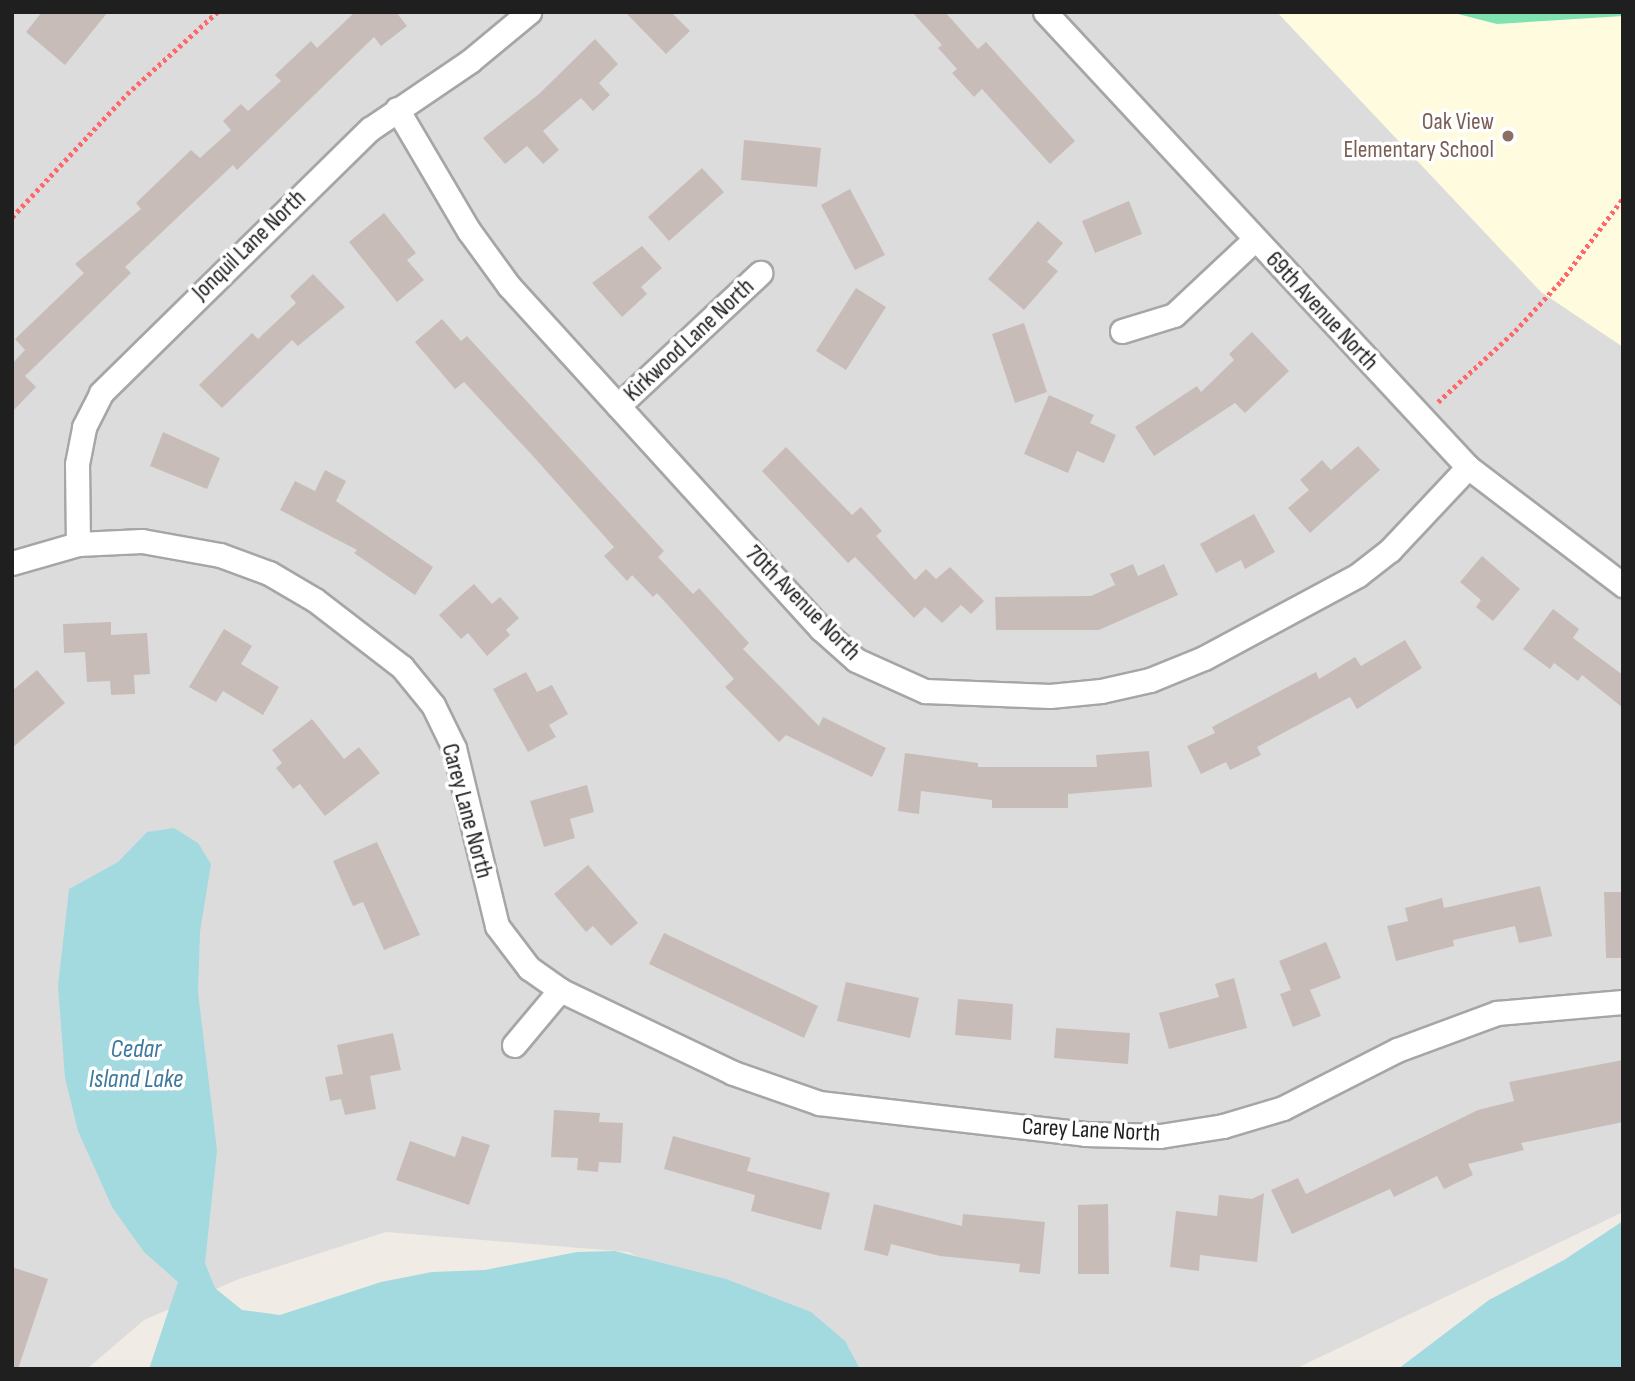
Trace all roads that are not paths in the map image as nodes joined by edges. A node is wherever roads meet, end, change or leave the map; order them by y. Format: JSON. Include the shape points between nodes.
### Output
{"nodes":[{"id":1,"x":530,"y":12,"type":"edge"},
{"id":2,"x":1045,"y":12,"type":"edge"},
{"id":3,"x":397,"y":108,"type":"junction"},
{"id":4,"x":1255,"y":239,"type":"junction"},
{"id":5,"x":760,"y":273,"type":"dead end"},
{"id":6,"x":1122,"y":331,"type":"dead end"},
{"id":7,"x":618,"y":406,"type":"junction"},
{"id":8,"x":1468,"y":467,"type":"junction"},
{"id":9,"x":78,"y":544,"type":"junction"},
{"id":10,"x":12,"y":564,"type":"edge"},
{"id":11,"x":1623,"y":584,"type":"edge"},
{"id":12,"x":560,"y":990,"type":"junction"},
{"id":13,"x":1623,"y":1002,"type":"edge"},
{"id":14,"x":514,"y":1045,"type":"dead end"}],
"edges":[{"from":1,"to":3,"type":"street","name":"Jonquil Lane North","via":[[470,61]]},
{"from":2,"to":4,"type":"street","name":"69th Avenue North"},
{"from":3,"to":7,"type":"street","name":"70th Avenue North","via":[[487,257]]},
{"from":3,"to":9,"type":"street","name":"Jonquil Lane North","via":[[348,148],[102,393],[84,427],[77,464]]},
{"from":4,"to":6,"type":"street","via":[[1174,314]]},
{"from":4,"to":8,"type":"street","name":"69th Avenue North"},
{"from":5,"to":7,"type":"street","name":"Kirkwood Lane North"},
{"from":7,"to":8,"type":"street","name":"70th Avenue North","via":[[821,629],[856,660],[925,691],[972,696],[1101,691],[1150,680],[1204,658],[1358,575],[1418,523]]},
{"from":8,"to":11,"type":"street","name":"69th Avenue North"},
{"from":9,"to":10,"type":"street","name":"Carey Lane North"},
{"from":9,"to":12,"type":"street","name":"Carey Lane North","via":[[168,544],[257,569],[315,600],[402,667],[433,705],[454,748],[497,926],[529,968]]},
{"from":12,"to":13,"type":"street","name":"Carey Lane North","via":[[733,1073],[819,1103],[1086,1134],[1160,1136],[1223,1126],[1283,1108],[1397,1050],[1497,1013]]},
{"from":12,"to":14,"type":"street"}]}
